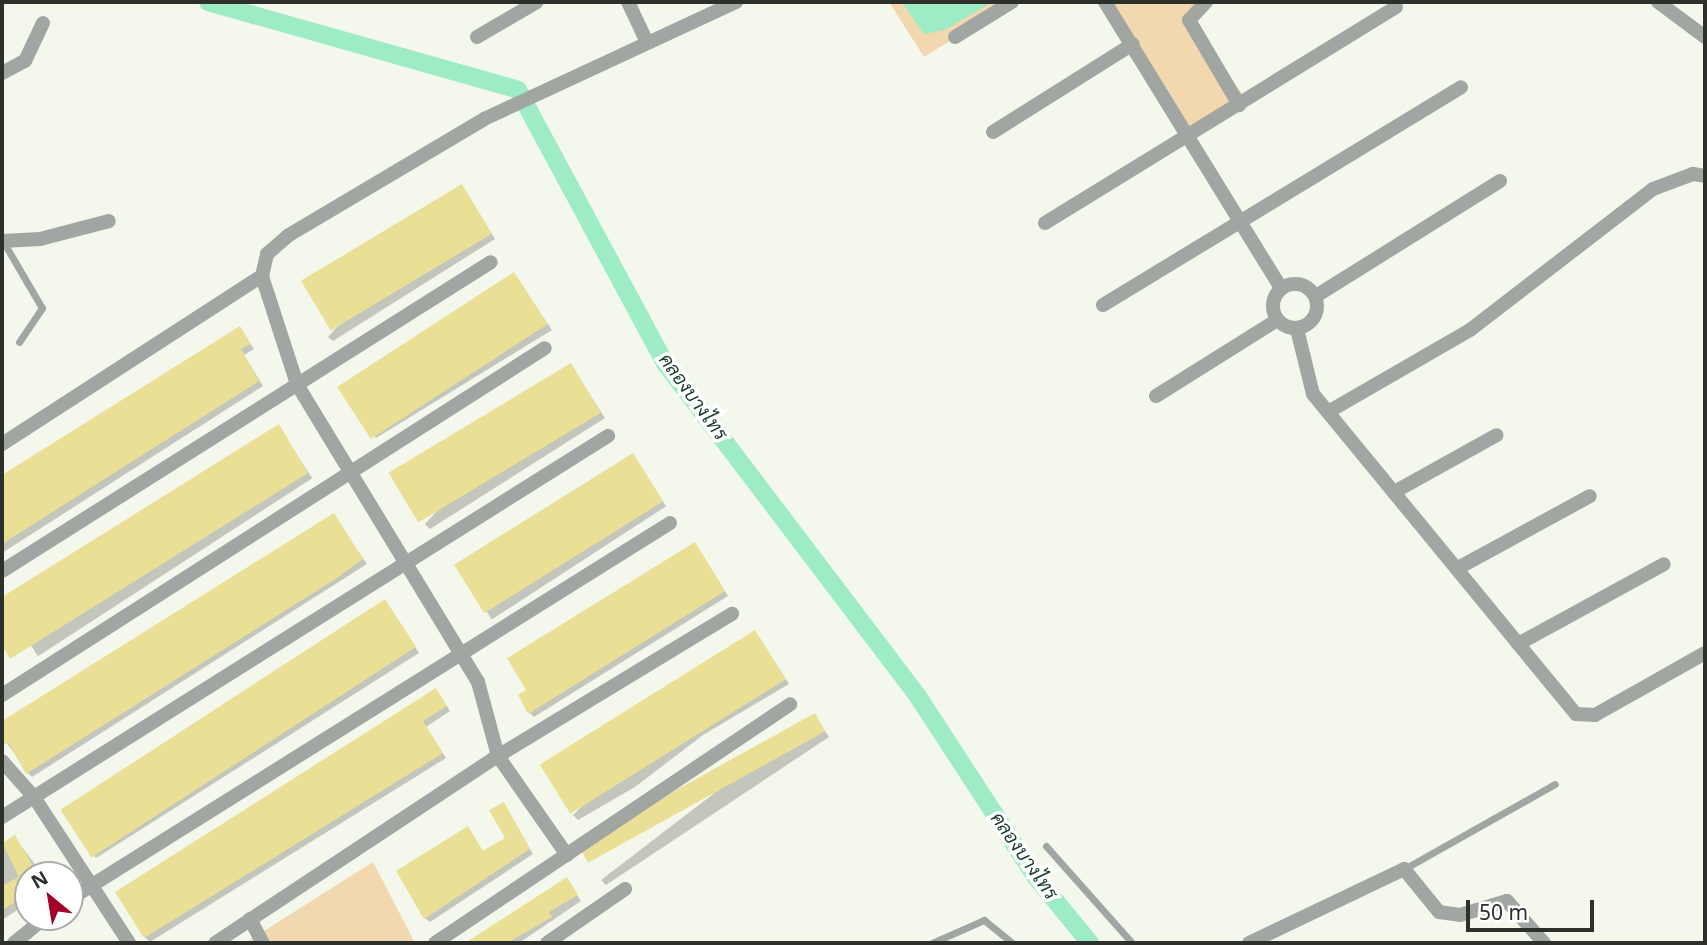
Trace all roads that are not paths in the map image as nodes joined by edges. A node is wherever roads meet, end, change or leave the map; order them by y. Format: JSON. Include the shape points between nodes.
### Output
{"nodes":[{"id":1,"x":537,"y":2,"type":"edge"},
{"id":2,"x":628,"y":2,"type":"edge"},
{"id":3,"x":736,"y":2,"type":"edge"},
{"id":4,"x":1012,"y":2,"type":"edge"},
{"id":5,"x":1105,"y":2,"type":"edge"},
{"id":6,"x":1206,"y":2,"type":"edge"},
{"id":7,"x":1658,"y":2,"type":"edge"},
{"id":8,"x":1396,"y":7,"type":"dead end"},
{"id":9,"x":43,"y":23,"type":"dead end"},
{"id":10,"x":477,"y":37,"type":"dead end"},
{"id":11,"x":955,"y":37,"type":"dead end"},
{"id":12,"x":1705,"y":37,"type":"edge"},
{"id":13,"x":646,"y":40,"type":"junction"},
{"id":14,"x":1133,"y":44,"type":"junction"},
{"id":15,"x":2,"y":73,"type":"edge"},
{"id":16,"x":1461,"y":88,"type":"dead end"},
{"id":17,"x":1239,"y":104,"type":"junction"},
{"id":18,"x":993,"y":132,"type":"dead end"},
{"id":19,"x":1187,"y":134,"type":"junction"},
{"id":20,"x":1705,"y":176,"type":"edge"},
{"id":21,"x":1500,"y":181,"type":"dead end"},
{"id":22,"x":109,"y":221,"type":"dead end"},
{"id":23,"x":1245,"y":221,"type":"junction"},
{"id":24,"x":1045,"y":223,"type":"dead end"},
{"id":25,"x":3,"y":242,"type":"edge"},
{"id":26,"x":491,"y":262,"type":"dead end"},
{"id":27,"x":262,"y":276,"type":"junction"},
{"id":28,"x":1281,"y":288,"type":"junction"},
{"id":29,"x":1316,"y":296,"type":"junction"},
{"id":30,"x":1104,"y":305,"type":"dead end"},
{"id":31,"x":1277,"y":320,"type":"junction"},
{"id":32,"x":1297,"y":329,"type":"junction"},
{"id":33,"x":19,"y":342,"type":"dead end"},
{"id":34,"x":545,"y":348,"type":"dead end"},
{"id":35,"x":297,"y":384,"type":"junction"},
{"id":36,"x":1156,"y":396,"type":"dead end"},
{"id":37,"x":1328,"y":412,"type":"junction"},
{"id":38,"x":1497,"y":435,"type":"dead end"},
{"id":39,"x":608,"y":436,"type":"dead end"},
{"id":40,"x":2,"y":444,"type":"edge"},
{"id":41,"x":351,"y":472,"type":"junction"},
{"id":42,"x":1396,"y":491,"type":"junction"},
{"id":43,"x":1590,"y":496,"type":"dead end"},
{"id":44,"x":670,"y":523,"type":"dead end"},
{"id":45,"x":405,"y":562,"type":"junction"},
{"id":46,"x":1664,"y":564,"type":"dead end"},
{"id":47,"x":1458,"y":568,"type":"junction"},
{"id":48,"x":2,"y":570,"type":"edge"},
{"id":49,"x":732,"y":614,"type":"dead end"},
{"id":50,"x":1518,"y":643,"type":"junction"},
{"id":51,"x":460,"y":652,"type":"junction"},
{"id":52,"x":1705,"y":653,"type":"edge"},
{"id":53,"x":2,"y":695,"type":"edge"},
{"id":54,"x":790,"y":704,"type":"dead end"},
{"id":55,"x":498,"y":757,"type":"junction"},
{"id":56,"x":2,"y":761,"type":"edge"},
{"id":57,"x":1555,"y":784,"type":"dead end"},
{"id":58,"x":34,"y":797,"type":"junction"},
{"id":59,"x":2,"y":817,"type":"edge"},
{"id":60,"x":1046,"y":846,"type":"dead end"},
{"id":61,"x":566,"y":855,"type":"junction"},
{"id":62,"x":1408,"y":872,"type":"junction"},
{"id":63,"x":90,"y":883,"type":"junction"},
{"id":64,"x":84,"y":888,"type":"edge"},
{"id":65,"x":625,"y":890,"type":"dead end"},
{"id":66,"x":250,"y":919,"type":"junction"},
{"id":67,"x":29,"y":931,"type":"edge"},
{"id":68,"x":14,"y":943,"type":"edge"},
{"id":69,"x":129,"y":943,"type":"edge"},
{"id":70,"x":215,"y":943,"type":"edge"},
{"id":71,"x":263,"y":943,"type":"edge"},
{"id":72,"x":435,"y":943,"type":"edge"},
{"id":73,"x":547,"y":943,"type":"edge"},
{"id":74,"x":932,"y":943,"type":"edge"},
{"id":75,"x":1012,"y":943,"type":"edge"},
{"id":76,"x":1132,"y":943,"type":"edge"},
{"id":77,"x":1249,"y":943,"type":"edge"},
{"id":78,"x":1544,"y":943,"type":"edge"}],
"edges":[{"from":1,"to":10,"type":"street"},
{"from":2,"to":13,"type":"street"},
{"from":3,"to":13,"type":"street"},
{"from":4,"to":11,"type":"street"},
{"from":5,"to":14,"type":"street"},
{"from":6,"to":17,"type":"street","via":[[1189,20]]},
{"from":7,"to":12,"type":"street"},
{"from":8,"to":17,"type":"street"},
{"from":9,"to":15,"type":"street","via":[[30,55]]},
{"from":13,"to":27,"type":"street","via":[[484,118],[289,235],[267,254]]},
{"from":14,"to":18,"type":"street"},
{"from":14,"to":19,"type":"street"},
{"from":16,"to":23,"type":"street"},
{"from":17,"to":19,"type":"street"},
{"from":19,"to":23,"type":"street"},
{"from":19,"to":24,"type":"street"},
{"from":20,"to":37,"type":"street","via":[[1693,174],[1653,189],[1470,330]]},
{"from":21,"to":29,"type":"street"},
{"from":22,"to":25,"type":"street"},
{"from":23,"to":28,"type":"street"},
{"from":23,"to":30,"type":"street"},
{"from":25,"to":33,"type":"lane","via":[[41,308]]},
{"from":26,"to":35,"type":"street"},
{"from":27,"to":35,"type":"street"},
{"from":27,"to":40,"type":"street"},
{"from":28,"to":29,"type":"street","via":[[1307,286]]},
{"from":28,"to":31,"type":"street","via":[[1272,303]]},
{"from":29,"to":32,"type":"street","via":[[1315,317]]},
{"from":31,"to":32,"type":"street"},
{"from":31,"to":36,"type":"street"},
{"from":32,"to":37,"type":"street","via":[[1303,371]]},
{"from":34,"to":41,"type":"street"},
{"from":35,"to":41,"type":"street"},
{"from":35,"to":48,"type":"street"},
{"from":37,"to":42,"type":"street"},
{"from":38,"to":42,"type":"street"},
{"from":39,"to":45,"type":"street"},
{"from":41,"to":45,"type":"street"},
{"from":41,"to":53,"type":"street"},
{"from":42,"to":47,"type":"street"},
{"from":43,"to":47,"type":"street"},
{"from":44,"to":51,"type":"street"},
{"from":45,"to":51,"type":"street"},
{"from":45,"to":58,"type":"street"},
{"from":46,"to":50,"type":"street"},
{"from":47,"to":50,"type":"street"},
{"from":49,"to":55,"type":"street"},
{"from":50,"to":52,"type":"street","via":[[1585,717]]},
{"from":51,"to":55,"type":"street","via":[[491,716]]},
{"from":51,"to":63,"type":"street"},
{"from":54,"to":61,"type":"street"},
{"from":55,"to":61,"type":"street"},
{"from":55,"to":66,"type":"street"},
{"from":56,"to":58,"type":"street"},
{"from":57,"to":62,"type":"lane"},
{"from":58,"to":59,"type":"street"},
{"from":58,"to":63,"type":"street"},
{"from":60,"to":76,"type":"lane"},
{"from":61,"to":72,"type":"street"},
{"from":62,"to":77,"type":"street"},
{"from":62,"to":78,"type":"street","via":[[1439,912],[1460,915],[1507,901]]},
{"from":63,"to":64,"type":"street"},
{"from":63,"to":69,"type":"street"},
{"from":65,"to":73,"type":"street"},
{"from":66,"to":70,"type":"street"},
{"from":66,"to":71,"type":"street"},
{"from":67,"to":68,"type":"street"},
{"from":74,"to":75,"type":"lane","via":[[984,920]]}]}
